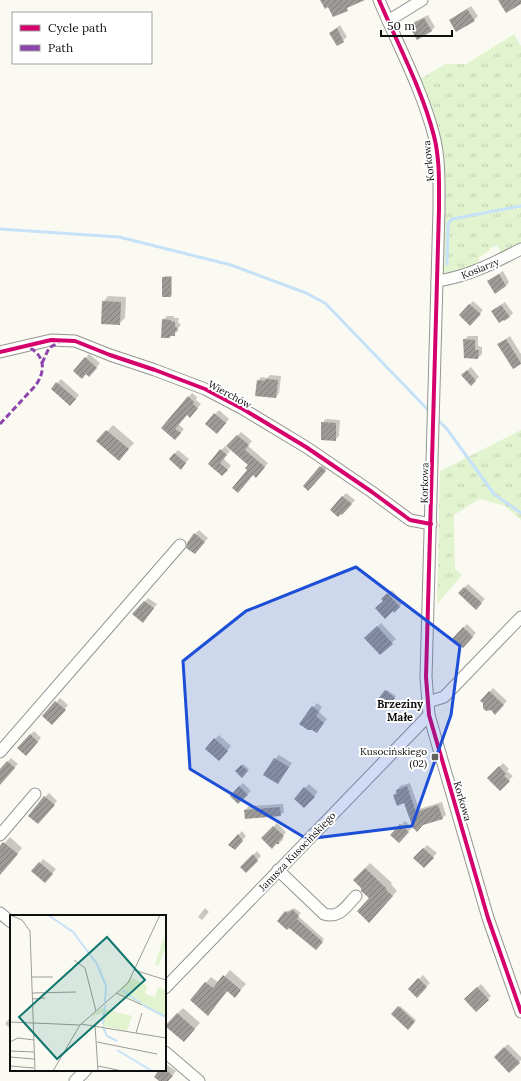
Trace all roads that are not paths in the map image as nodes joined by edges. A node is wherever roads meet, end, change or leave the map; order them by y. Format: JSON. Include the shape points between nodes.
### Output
{"nodes":[{"id":1,"x":379,"y":0,"type":"edge"},
{"id":2,"x":422,"y":0,"type":"edge"},
{"id":3,"x":388,"y":22,"type":"junction"},
{"id":4,"x":521,"y":249,"type":"edge"},
{"id":5,"x":437,"y":281,"type":"junction"},
{"id":6,"x":0,"y":352,"type":"edge"},
{"id":7,"x":430,"y":524,"type":"junction"},
{"id":8,"x":180,"y":545,"type":"dead end"},
{"id":9,"x":521,"y":617,"type":"edge"},
{"id":10,"x":428,"y":702,"type":"junction"},
{"id":11,"x":429,"y":714,"type":"junction"},
{"id":12,"x":0,"y":752,"type":"edge"},
{"id":13,"x":35,"y":794,"type":"dead end"},
{"id":14,"x":0,"y":835,"type":"edge"},
{"id":15,"x":278,"y":870,"type":"junction"},
{"id":16,"x":356,"y":896,"type":"dead end"},
{"id":17,"x":0,"y":913,"type":"edge"},
{"id":18,"x":10,"y":921,"type":"edge"},
{"id":19,"x":166,"y":987,"type":"edge"},
{"id":20,"x":521,"y":1012,"type":"edge"},
{"id":21,"x":166,"y":1053,"type":"edge"},
{"id":22,"x":85,"y":1071,"type":"edge"},
{"id":23,"x":75,"y":1081,"type":"edge"},
{"id":24,"x":199,"y":1081,"type":"edge"}],
"edges":[{"from":1,"to":3,"type":"street","name":"Korkowa"},
{"from":2,"to":3,"type":"street"},
{"from":3,"to":5,"type":"street","name":"Korkowa","via":[[424,102],[434,137],[439,166]]},
{"from":4,"to":5,"type":"street","name":"Kosiarzy","via":[[466,274]]},
{"from":5,"to":7,"type":"street","name":"Korkowa"},
{"from":6,"to":7,"type":"street","name":"Wierchów","via":[[51,340],[75,341],[205,389],[306,448],[410,520]]},
{"from":7,"to":10,"type":"street","name":"Korkowa","via":[[426,676]]},
{"from":8,"to":12,"type":"street"},
{"from":9,"to":10,"type":"street","via":[[444,697]]},
{"from":10,"to":11,"type":"street","name":"Korkowa"},
{"from":11,"to":15,"type":"street","name":"Janusza Kusocińskiego"},
{"from":11,"to":20,"type":"street","name":"Korkowa","via":[[488,918]]},
{"from":13,"to":14,"type":"street"},
{"from":15,"to":16,"type":"street","via":[[324,914],[338,914]]},
{"from":15,"to":19,"type":"street","name":"Janusza Kusocińskiego"},
{"from":17,"to":18,"type":"street"},
{"from":21,"to":24,"type":"street"},
{"from":22,"to":23,"type":"street"}]}
